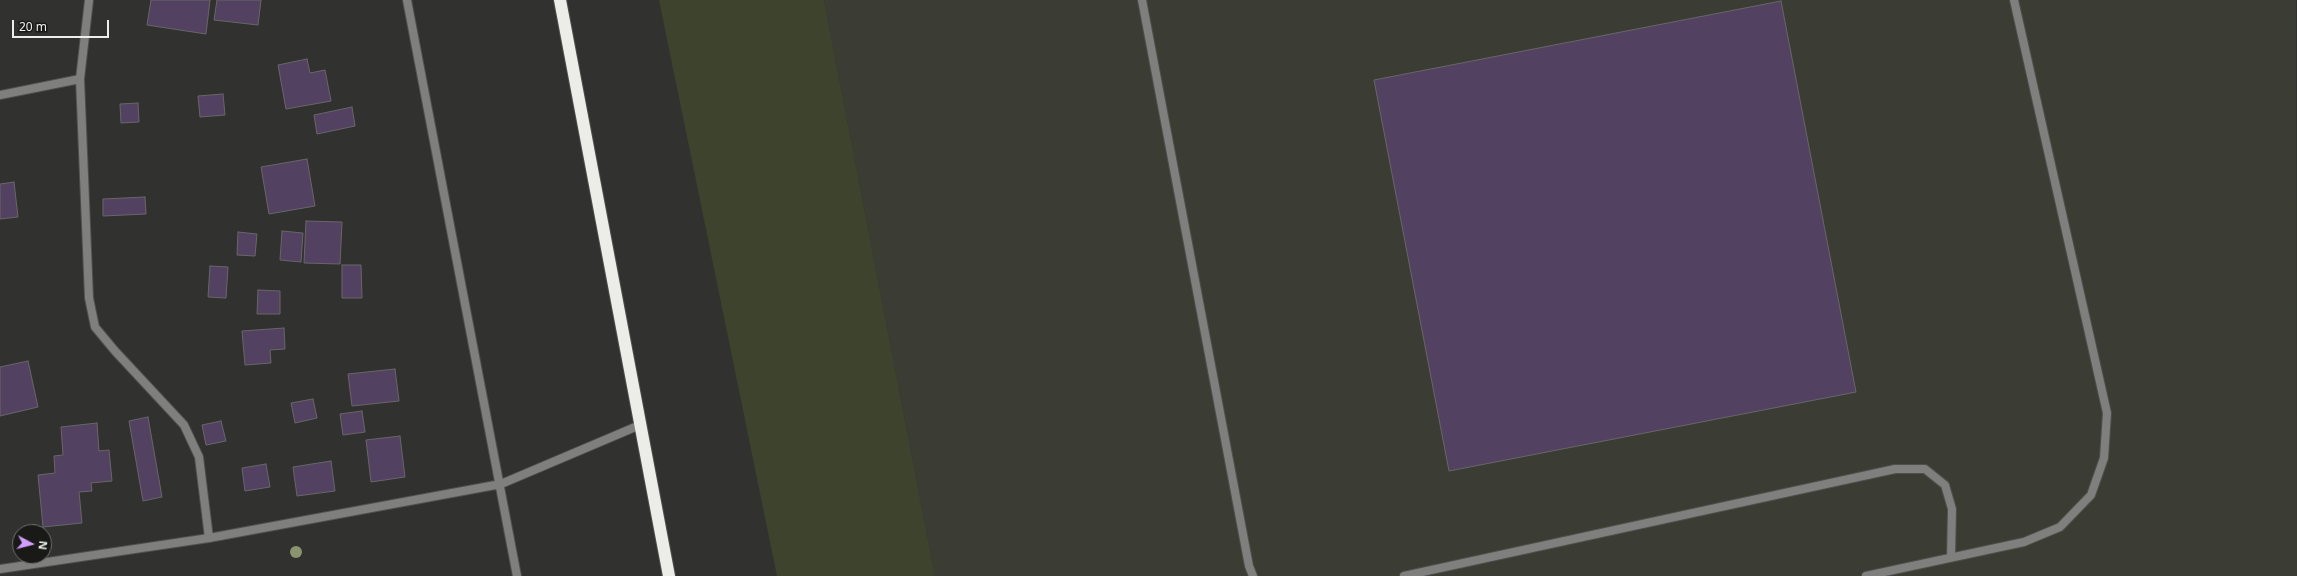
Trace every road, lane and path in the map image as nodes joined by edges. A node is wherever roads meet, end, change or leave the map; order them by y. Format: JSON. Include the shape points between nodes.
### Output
{"nodes":[{"id":1,"x":89,"y":0,"type":"edge"},
{"id":2,"x":407,"y":0,"type":"edge"},
{"id":3,"x":560,"y":0,"type":"edge"},
{"id":4,"x":1142,"y":0,"type":"edge"},
{"id":5,"x":2014,"y":0,"type":"edge"},
{"id":6,"x":80,"y":79,"type":"junction"},
{"id":7,"x":0,"y":95,"type":"edge"},
{"id":8,"x":640,"y":425,"type":"junction"},
{"id":9,"x":501,"y":484,"type":"junction"},
{"id":10,"x":209,"y":538,"type":"junction"},
{"id":11,"x":1951,"y":557,"type":"junction"},
{"id":12,"x":0,"y":569,"type":"edge"},
{"id":13,"x":517,"y":576,"type":"edge"},
{"id":14,"x":669,"y":576,"type":"edge"},
{"id":15,"x":1253,"y":576,"type":"edge"},
{"id":16,"x":1404,"y":576,"type":"edge"},
{"id":17,"x":1866,"y":576,"type":"edge"}],
"edges":[{"from":1,"to":6,"type":"street"},
{"from":2,"to":9,"type":"street"},
{"from":3,"to":8,"type":"highway"},
{"from":4,"to":15,"type":"street","via":[[1249,566]]},
{"from":5,"to":11,"type":"street","via":[[2107,413],[2104,458],[2091,495],[2060,527],[2024,542]]},
{"from":6,"to":7,"type":"street"},
{"from":6,"to":10,"type":"street","via":[[89,298],[95,327],[184,425],[199,457]]},
{"from":8,"to":9,"type":"street"},
{"from":8,"to":14,"type":"highway"},
{"from":9,"to":10,"type":"street"},
{"from":9,"to":13,"type":"street"},
{"from":10,"to":12,"type":"street"},
{"from":11,"to":16,"type":"street","via":[[1952,509],[1945,485],[1925,469],[1895,469]]},
{"from":11,"to":17,"type":"street"}]}
